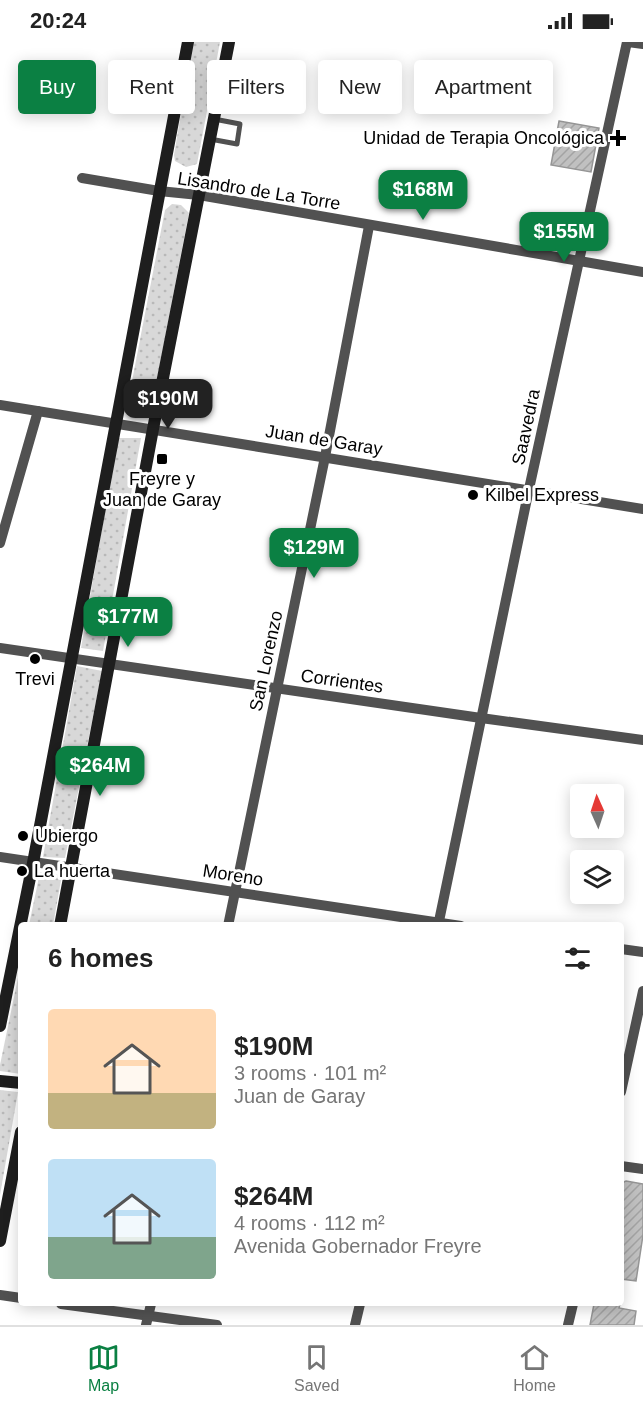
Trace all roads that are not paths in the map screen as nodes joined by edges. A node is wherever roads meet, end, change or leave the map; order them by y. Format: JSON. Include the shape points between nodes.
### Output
{"nodes":[{"id":1,"x":188,"y":42,"type":"edge"},
{"id":2,"x":229,"y":42,"type":"edge"},
{"id":3,"x":628,"y":42,"type":"edge"},
{"id":4,"x":643,"y":45,"type":"edge"},
{"id":5,"x":214,"y":119,"type":"junction"},
{"id":6,"x":210,"y":139,"type":"junction"},
{"id":7,"x":82,"y":178,"type":"dead end"},
{"id":8,"x":159,"y":191,"type":"junction"},
{"id":9,"x":199,"y":195,"type":"junction"},
{"id":10,"x":369,"y":226,"type":"junction"},
{"id":11,"x":579,"y":261,"type":"junction"},
{"id":12,"x":643,"y":272,"type":"edge"},
{"id":13,"x":0,"y":405,"type":"edge"},
{"id":14,"x":38,"y":411,"type":"junction"},
{"id":15,"x":115,"y":423,"type":"junction"},
{"id":16,"x":153,"y":429,"type":"junction"},
{"id":17,"x":325,"y":457,"type":"junction"},
{"id":18,"x":529,"y":489,"type":"junction"},
{"id":19,"x":643,"y":508,"type":"edge"},
{"id":20,"x":0,"y":543,"type":"edge"},
{"id":21,"x":0,"y":648,"type":"edge"},
{"id":22,"x":70,"y":658,"type":"junction"},
{"id":23,"x":110,"y":663,"type":"junction"},
{"id":24,"x":277,"y":688,"type":"junction"},
{"id":25,"x":481,"y":718,"type":"junction"},
{"id":26,"x":643,"y":740,"type":"edge"},
{"id":27,"x":0,"y":857,"type":"edge"},
{"id":28,"x":33,"y":862,"type":"junction"},
{"id":29,"x":72,"y":867,"type":"junction"},
{"id":30,"x":234,"y":892,"type":"junction"},
{"id":31,"x":21,"y":922,"type":"edge"},
{"id":32,"x":61,"y":922,"type":"edge"},
{"id":33,"x":229,"y":922,"type":"edge"},
{"id":34,"x":426,"y":922,"type":"edge"},
{"id":35,"x":439,"y":922,"type":"edge"},
{"id":36,"x":18,"y":937,"type":"edge"},
{"id":37,"x":624,"y":949,"type":"edge"},
{"id":38,"x":643,"y":952,"type":"edge"},
{"id":39,"x":643,"y":991,"type":"edge"},
{"id":40,"x":0,"y":1026,"type":"edge"},
{"id":41,"x":624,"y":1078,"type":"edge"},
{"id":42,"x":0,"y":1081,"type":"edge"},
{"id":43,"x":18,"y":1083,"type":"edge"},
{"id":44,"x":18,"y":1148,"type":"edge"},
{"id":45,"x":624,"y":1166,"type":"edge"},
{"id":46,"x":643,"y":1169,"type":"edge"},
{"id":47,"x":0,"y":1241,"type":"edge"},
{"id":48,"x":0,"y":1295,"type":"edge"},
{"id":49,"x":18,"y":1298,"type":"edge"},
{"id":50,"x":73,"y":1306,"type":"edge"},
{"id":51,"x":360,"y":1306,"type":"edge"},
{"id":52,"x":573,"y":1306,"type":"edge"},
{"id":53,"x":147,"y":1320,"type":"edge"},
{"id":54,"x":217,"y":1325,"type":"edge"},
{"id":55,"x":355,"y":1325,"type":"edge"},
{"id":56,"x":568,"y":1325,"type":"edge"}],
"edges":[{"from":1,"to":8,"type":"main road"},
{"from":2,"to":5,"type":"main road"},
{"from":3,"to":4,"type":"street"},
{"from":3,"to":11,"type":"street","name":"Saavedra"},
{"from":5,"to":6,"type":"main road"},
{"from":5,"to":6,"type":"lane","via":[[240,124],[237,144]]},
{"from":6,"to":9,"type":"main road"},
{"from":7,"to":8,"type":"street","name":"Lisandro de La Torre"},
{"from":8,"to":9,"type":"street","name":"Lisandro de La Torre"},
{"from":8,"to":15,"type":"main road"},
{"from":9,"to":10,"type":"street","name":"Lisandro de La Torre"},
{"from":9,"to":16,"type":"main road"},
{"from":10,"to":11,"type":"street","name":"Lisandro de La Torre"},
{"from":10,"to":17,"type":"street","name":"San Lorenzo"},
{"from":11,"to":12,"type":"street","name":"Lisandro de La Torre"},
{"from":11,"to":18,"type":"street","name":"Saavedra"},
{"from":13,"to":14,"type":"street","name":"Juan de Garay"},
{"from":14,"to":15,"type":"street","name":"Juan de Garay"},
{"from":14,"to":20,"type":"street"},
{"from":15,"to":16,"type":"street","name":"Juan de Garay"},
{"from":15,"to":22,"type":"main road"},
{"from":16,"to":17,"type":"street","name":"Juan de Garay"},
{"from":16,"to":23,"type":"main road"},
{"from":17,"to":18,"type":"street","name":"Juan de Garay"},
{"from":17,"to":24,"type":"street","name":"San Lorenzo"},
{"from":18,"to":19,"type":"street","name":"Juan de Garay"},
{"from":18,"to":25,"type":"street","name":"Saavedra"},
{"from":21,"to":22,"type":"street","name":"Corrientes"},
{"from":22,"to":23,"type":"street","name":"Corrientes"},
{"from":22,"to":28,"type":"main road"},
{"from":23,"to":24,"type":"street","name":"Corrientes"},
{"from":23,"to":29,"type":"main road"},
{"from":24,"to":25,"type":"street","name":"Corrientes"},
{"from":24,"to":30,"type":"street","name":"San Lorenzo"},
{"from":25,"to":26,"type":"street","name":"Corrientes"},
{"from":25,"to":35,"type":"street","name":"Saavedra"},
{"from":27,"to":28,"type":"street","name":"Moreno"},
{"from":28,"to":29,"type":"street","name":"Moreno"},
{"from":28,"to":31,"type":"main road"},
{"from":29,"to":30,"type":"street","name":"Moreno"},
{"from":29,"to":32,"type":"main road"},
{"from":30,"to":33,"type":"street","name":"San Lorenzo"},
{"from":30,"to":34,"type":"street","name":"Moreno"},
{"from":36,"to":40,"type":"main road"},
{"from":37,"to":38,"type":"street"},
{"from":39,"to":41,"type":"street"},
{"from":42,"to":43,"type":"main road"},
{"from":44,"to":47,"type":"main road"},
{"from":45,"to":46,"type":"street"},
{"from":48,"to":49,"type":"street"},
{"from":50,"to":53,"type":"street"},
{"from":51,"to":55,"type":"street"},
{"from":52,"to":56,"type":"street"},
{"from":53,"to":54,"type":"street"}]}
